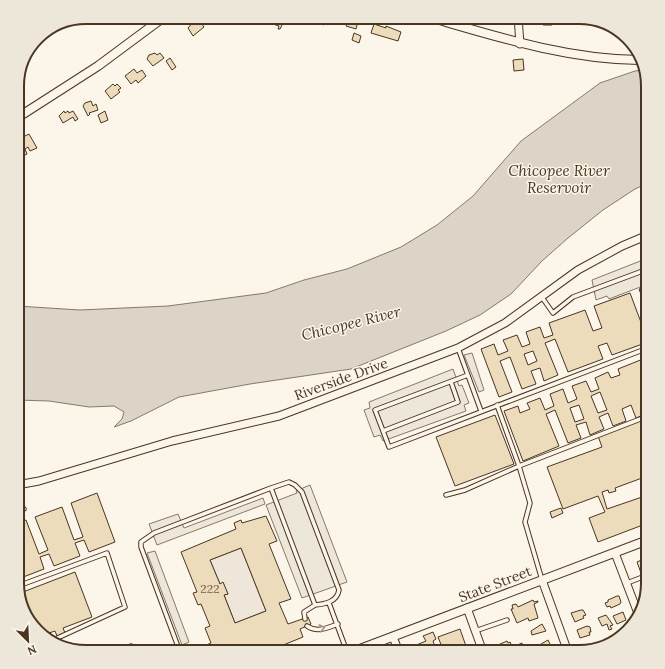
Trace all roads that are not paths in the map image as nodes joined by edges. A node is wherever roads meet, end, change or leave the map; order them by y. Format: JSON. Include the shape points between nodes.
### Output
{"nodes":[{"id":1,"x":155,"y":24,"type":"edge"},
{"id":2,"x":453,"y":24,"type":"edge"},
{"id":3,"x":519,"y":24,"type":"edge"},
{"id":4,"x":520,"y":44,"type":"junction"},
{"id":5,"x":635,"y":60,"type":"edge"},
{"id":6,"x":24,"y":114,"type":"edge"},
{"id":7,"x":641,"y":238,"type":"edge"},
{"id":8,"x":641,"y":272,"type":"edge"},
{"id":9,"x":541,"y":296,"type":"junction"},
{"id":10,"x":458,"y":348,"type":"junction"},
{"id":11,"x":641,"y":351,"type":"edge"},
{"id":12,"x":468,"y":375,"type":"junction"},
{"id":13,"x":450,"y":382,"type":"junction"},
{"id":14,"x":497,"y":405,"type":"junction"},
{"id":15,"x":481,"y":411,"type":"junction"},
{"id":16,"x":641,"y":419,"type":"edge"},
{"id":17,"x":383,"y":431,"type":"junction"},
{"id":18,"x":519,"y":466,"type":"junction"},
{"id":19,"x":24,"y":484,"type":"edge"},
{"id":20,"x":271,"y":488,"type":"junction"},
{"id":21,"x":446,"y":495,"type":"dead end"},
{"id":22,"x":641,"y":543,"type":"edge"},
{"id":23,"x":615,"y":553,"type":"junction"},
{"id":24,"x":641,"y":578,"type":"edge"},
{"id":25,"x":542,"y":580,"type":"junction"},
{"id":26,"x":627,"y":583,"type":"junction"},
{"id":27,"x":24,"y":584,"type":"edge"},
{"id":28,"x":329,"y":603,"type":"junction"},
{"id":29,"x":315,"y":605,"type":"junction"},
{"id":30,"x":467,"y":608,"type":"junction"},
{"id":31,"x":636,"y":608,"type":"edge"},
{"id":32,"x":304,"y":619,"type":"dead end"},
{"id":33,"x":507,"y":620,"type":"dead end"},
{"id":34,"x":338,"y":624,"type":"junction"},
{"id":35,"x":307,"y":626,"type":"dead end"},
{"id":36,"x":476,"y":631,"type":"junction"},
{"id":37,"x":393,"y":637,"type":"junction"},
{"id":38,"x":57,"y":638,"type":"edge"},
{"id":39,"x":178,"y":645,"type":"edge"},
{"id":40,"x":345,"y":645,"type":"edge"},
{"id":41,"x":371,"y":645,"type":"edge"},
{"id":42,"x":396,"y":645,"type":"edge"},
{"id":43,"x":481,"y":645,"type":"edge"},
{"id":44,"x":565,"y":645,"type":"edge"}],
"edges":[{"from":1,"to":6,"type":"street","via":[[98,66]]},
{"from":2,"to":4,"type":"street"},
{"from":3,"to":4,"type":"street"},
{"from":4,"to":5,"type":"street","via":[[579,56]]},
{"from":7,"to":9,"type":"street","name":"Riverside Drive","via":[[578,270]]},
{"from":8,"to":9,"type":"lane","via":[[573,297],[553,313]]},
{"from":9,"to":10,"type":"street","name":"Riverside Drive","via":[[504,323]]},
{"from":10,"to":12,"type":"lane"},
{"from":10,"to":19,"type":"street","name":"Riverside Drive","via":[[279,416],[172,441]]},
{"from":11,"to":14,"type":"lane"},
{"from":12,"to":13,"type":"lane"},
{"from":12,"to":15,"type":"lane"},
{"from":13,"to":17,"type":"lane","via":[[458,402]]},
{"from":13,"to":17,"type":"lane","via":[[375,410]]},
{"from":14,"to":15,"type":"lane"},
{"from":14,"to":18,"type":"lane"},
{"from":15,"to":17,"type":"lane","via":[[388,447]]},
{"from":16,"to":18,"type":"lane"},
{"from":18,"to":21,"type":"lane","via":[[465,490]]},
{"from":18,"to":25,"type":"lane","via":[[530,503],[525,522]]},
{"from":20,"to":28,"type":"lane","via":[[289,482],[302,492],[339,590],[336,598]]},
{"from":20,"to":29,"type":"lane"},
{"from":20,"to":39,"type":"lane","via":[[154,532],[141,542]]},
{"from":22,"to":23,"type":"street","name":"State Street"},
{"from":23,"to":25,"type":"street","name":"State Street"},
{"from":23,"to":26,"type":"street"},
{"from":24,"to":26,"type":"lane"},
{"from":25,"to":30,"type":"street","name":"State Street"},
{"from":25,"to":44,"type":"street"},
{"from":26,"to":31,"type":"street"},
{"from":27,"to":38,"type":"lane","via":[[106,553],[125,607]]},
{"from":28,"to":29,"type":"lane"},
{"from":28,"to":34,"type":"lane"},
{"from":29,"to":32,"type":"lane","via":[[304,612]]},
{"from":30,"to":36,"type":"street"},
{"from":30,"to":37,"type":"street","name":"State Street"},
{"from":33,"to":36,"type":"lane"},
{"from":35,"to":34,"type":"lane","one_way":true,"via":[[320,630]]},
{"from":34,"to":40,"type":"lane"},
{"from":36,"to":43,"type":"street"},
{"from":37,"to":41,"type":"street","name":"State Street"},
{"from":37,"to":42,"type":"street"}]}
